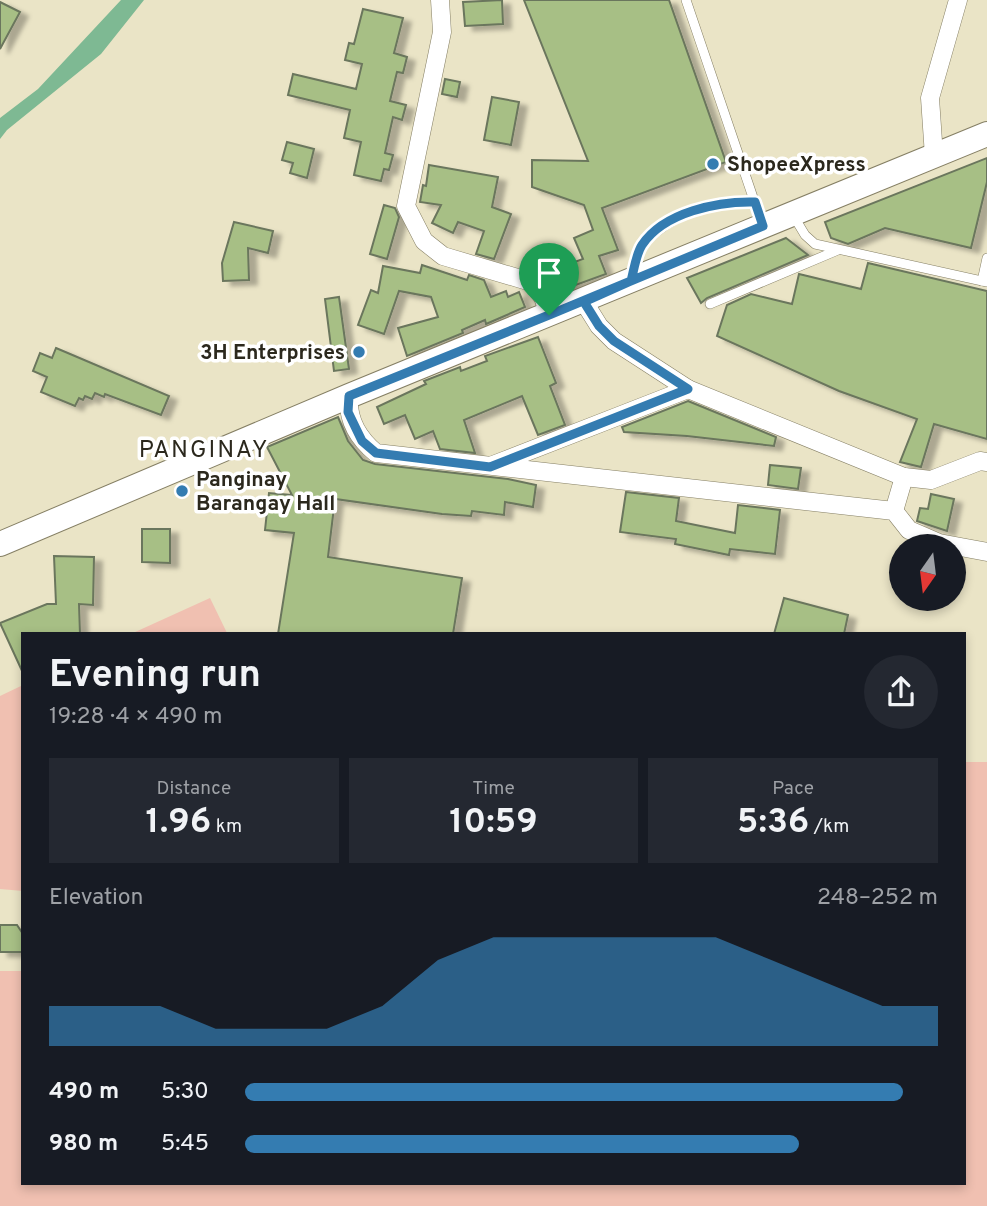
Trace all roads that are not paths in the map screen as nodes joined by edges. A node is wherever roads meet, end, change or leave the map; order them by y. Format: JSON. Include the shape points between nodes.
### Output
{"nodes":[{"id":1,"x":440,"y":0,"type":"edge"},
{"id":2,"x":686,"y":0,"type":"edge"},
{"id":3,"x":958,"y":0,"type":"edge"},
{"id":4,"x":987,"y":134,"type":"edge"},
{"id":5,"x":934,"y":156,"type":"junction"},
{"id":6,"x":755,"y":202,"type":"junction"},
{"id":7,"x":792,"y":214,"type":"junction"},
{"id":8,"x":763,"y":226,"type":"junction"},
{"id":9,"x":840,"y":249,"type":"junction"},
{"id":10,"x":987,"y":258,"type":"edge"},
{"id":11,"x":631,"y":281,"type":"junction"},
{"id":12,"x":984,"y":281,"type":"edge"},
{"id":13,"x":584,"y":302,"type":"junction"},
{"id":14,"x":710,"y":304,"type":"dead end"},
{"id":15,"x":549,"y":315,"type":"junction"},
{"id":16,"x":688,"y":389,"type":"junction"},
{"id":17,"x":349,"y":396,"type":"junction"},
{"id":18,"x":987,"y":462,"type":"edge"},
{"id":19,"x":490,"y":467,"type":"junction"},
{"id":20,"x":904,"y":477,"type":"junction"},
{"id":21,"x":894,"y":511,"type":"junction"},
{"id":22,"x":0,"y":544,"type":"edge"},
{"id":23,"x":987,"y":552,"type":"edge"}],
"edges":[{"from":1,"to":15,"type":"street","via":[[442,32],[406,206],[424,241],[443,256],[531,282]]},
{"from":2,"to":6,"type":"lane"},
{"from":3,"to":5,"type":"street","via":[[930,98]]},
{"from":4,"to":5,"type":"main road"},
{"from":5,"to":7,"type":"main road"},
{"from":6,"to":8,"type":"lane"},
{"from":6,"to":11,"type":"lane","via":[[707,206],[677,217],[641,246]]},
{"from":7,"to":8,"type":"main road"},
{"from":7,"to":9,"type":"lane","via":[[815,244]]},
{"from":8,"to":11,"type":"main road"},
{"from":9,"to":12,"type":"lane"},
{"from":9,"to":14,"type":"lane"},
{"from":10,"to":12,"type":"lane"},
{"from":11,"to":13,"type":"main road"},
{"from":13,"to":15,"type":"main road"},
{"from":13,"to":16,"type":"street","via":[[614,341]]},
{"from":15,"to":17,"type":"main road"},
{"from":16,"to":19,"type":"street"},
{"from":16,"to":20,"type":"street"},
{"from":17,"to":19,"type":"street","via":[[348,412],[362,441],[376,453]]},
{"from":17,"to":22,"type":"main road"},
{"from":18,"to":20,"type":"street","via":[[931,480]]},
{"from":19,"to":21,"type":"street"},
{"from":20,"to":21,"type":"street"},
{"from":21,"to":23,"type":"street","via":[[909,530],[939,543]]}]}
